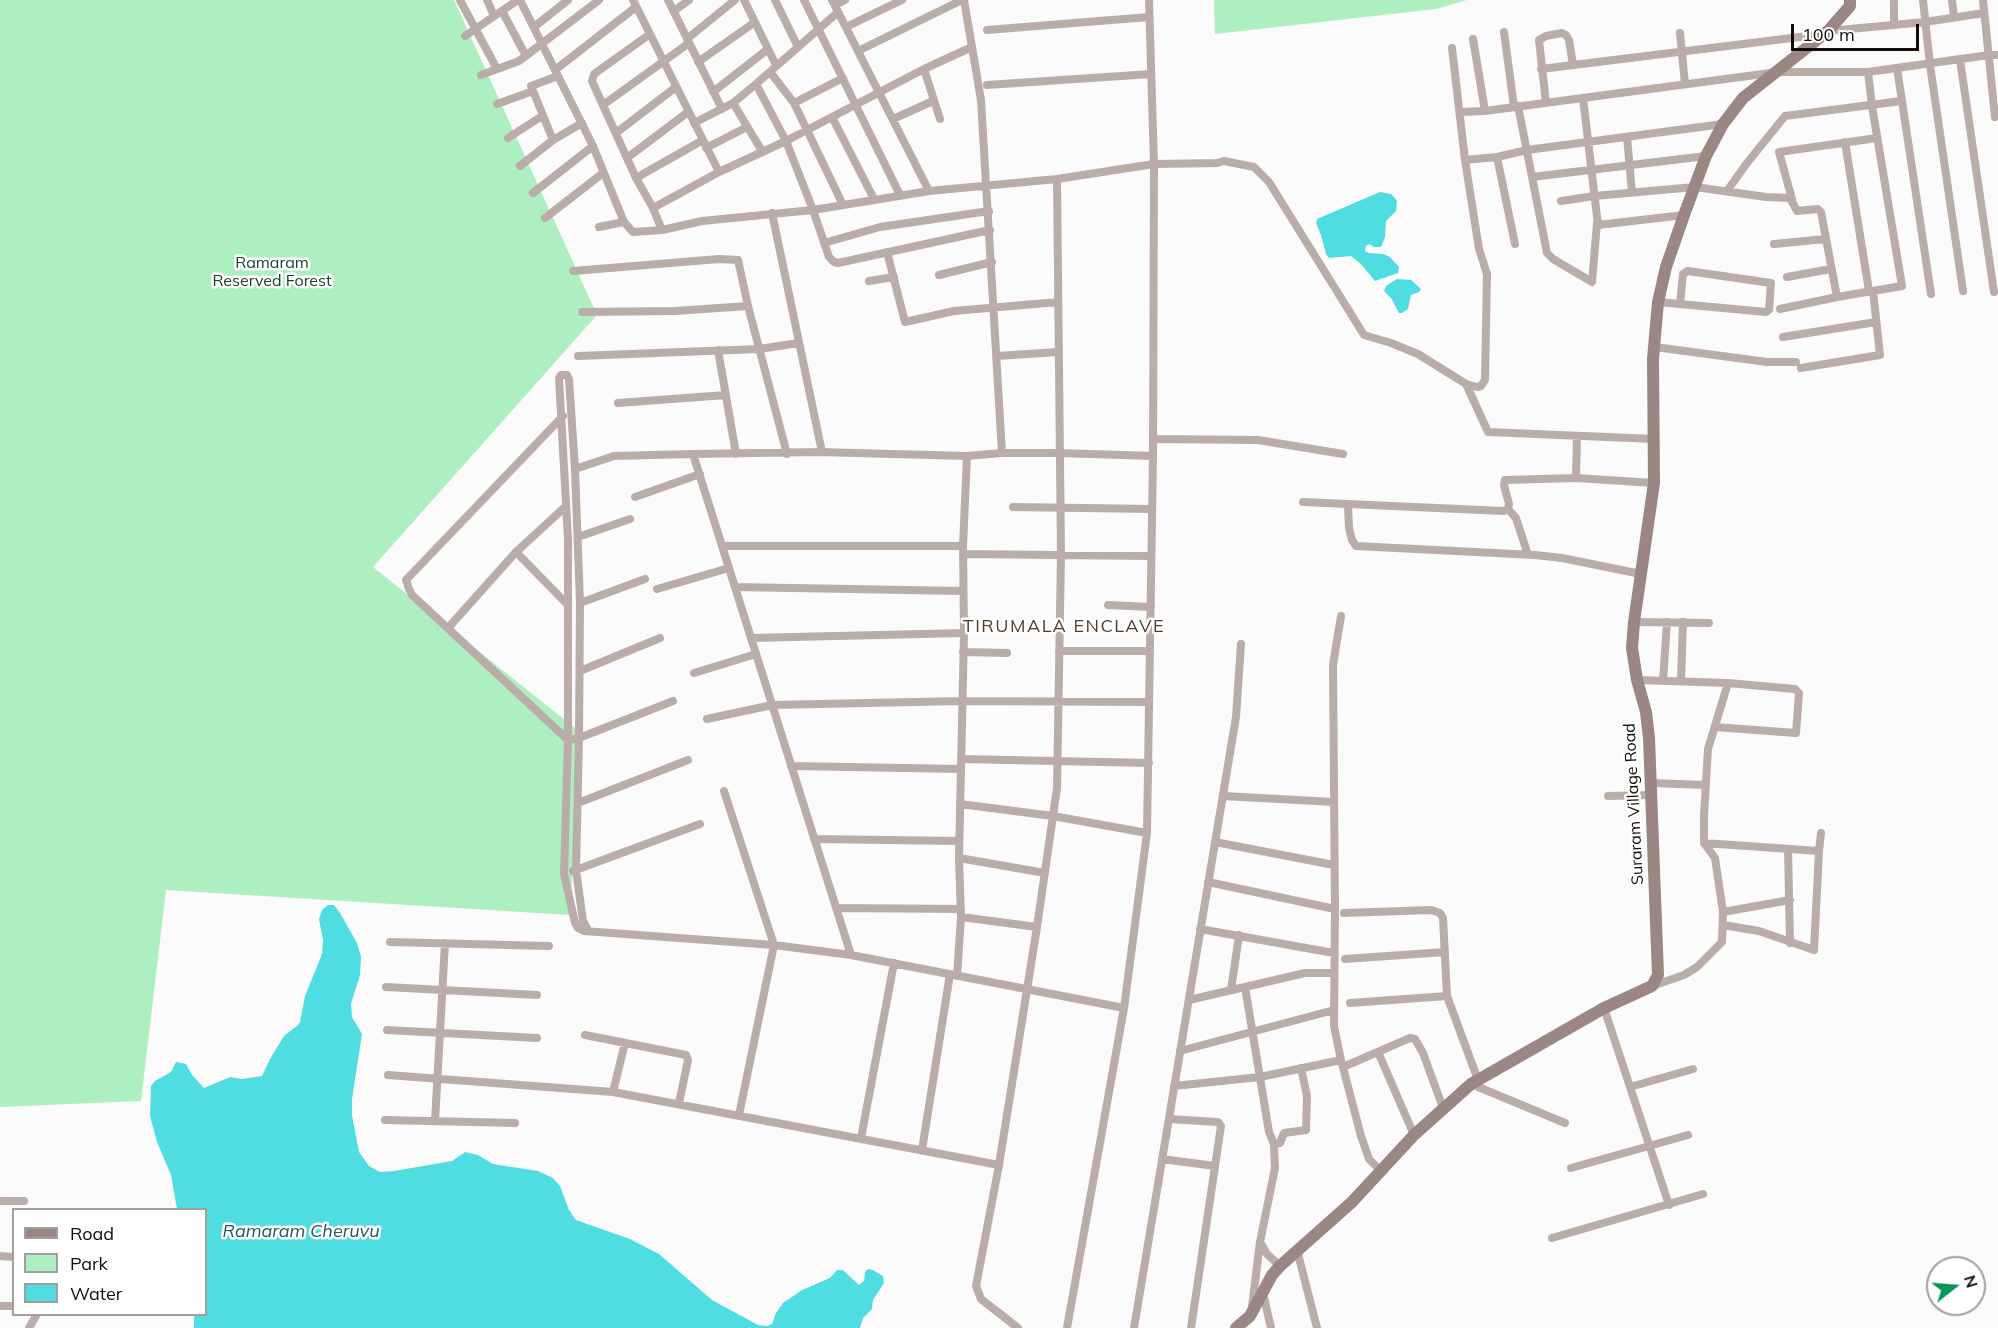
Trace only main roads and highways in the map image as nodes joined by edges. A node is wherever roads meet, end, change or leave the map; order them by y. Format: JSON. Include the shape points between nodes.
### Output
{"nodes":[{"id":1,"x":1850,"y":0,"type":"edge"},
{"id":2,"x":1236,"y":1328,"type":"edge"}],
"edges":[{"from":1,"to":2,"type":"main road","name":"Suraram Village Road","via":[[1850,6],[1826,33],[1743,98],[1723,124],[1706,156],[1684,215],[1658,302],[1654,483],[1632,648],[1646,712],[1658,975],[1652,986],[1604,1008],[1474,1082],[1414,1135],[1352,1202],[1280,1266],[1251,1316]]}]}
